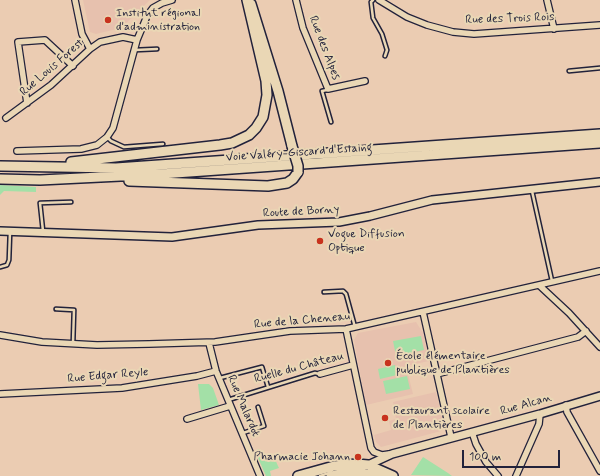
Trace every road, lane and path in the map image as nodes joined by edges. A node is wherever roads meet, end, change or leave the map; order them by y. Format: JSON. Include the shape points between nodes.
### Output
{"nodes":[{"id":1,"x":75,"y":0,"type":"edge"},
{"id":2,"x":172,"y":0,"type":"edge"},
{"id":3,"x":248,"y":0,"type":"edge"},
{"id":4,"x":296,"y":0,"type":"edge"},
{"id":5,"x":373,"y":0,"type":"edge"},
{"id":6,"x":379,"y":0,"type":"edge"},
{"id":7,"x":547,"y":0,"type":"edge"},
{"id":8,"x":162,"y":1,"type":"edge"},
{"id":9,"x":600,"y":25,"type":"edge"},
{"id":10,"x":554,"y":29,"type":"junction"},
{"id":11,"x":137,"y":40,"type":"junction"},
{"id":12,"x":90,"y":49,"type":"junction"},
{"id":13,"x":157,"y":49,"type":"dead end"},
{"id":14,"x":134,"y":50,"type":"junction"},
{"id":15,"x":385,"y":56,"type":"dead end"},
{"id":16,"x":73,"y":66,"type":"junction"},
{"id":17,"x":600,"y":68,"type":"edge"},
{"id":18,"x":569,"y":71,"type":"dead end"},
{"id":19,"x":366,"y":81,"type":"dead end"},
{"id":20,"x":328,"y":90,"type":"junction"},
{"id":21,"x":27,"y":103,"type":"junction"},
{"id":22,"x":6,"y":118,"type":"dead end"},
{"id":23,"x":331,"y":122,"type":"dead end"},
{"id":24,"x":600,"y":134,"type":"edge"},
{"id":25,"x":108,"y":137,"type":"junction"},
{"id":26,"x":600,"y":143,"type":"edge"},
{"id":27,"x":163,"y":144,"type":"dead end"},
{"id":28,"x":17,"y":151,"type":"dead end"},
{"id":29,"x":0,"y":166,"type":"edge"},
{"id":30,"x":24,"y":167,"type":"junction"},
{"id":31,"x":92,"y":178,"type":"junction"},
{"id":32,"x":0,"y":179,"type":"edge"},
{"id":33,"x":600,"y":182,"type":"edge"},
{"id":34,"x":532,"y":190,"type":"junction"},
{"id":35,"x":71,"y":202,"type":"dead end"},
{"id":36,"x":0,"y":231,"type":"edge"},
{"id":37,"x":10,"y":232,"type":"junction"},
{"id":38,"x":43,"y":233,"type":"junction"},
{"id":39,"x":0,"y":268,"type":"edge"},
{"id":40,"x":600,"y":271,"type":"edge"},
{"id":41,"x":553,"y":283,"type":"junction"},
{"id":42,"x":540,"y":286,"type":"junction"},
{"id":43,"x":324,"y":292,"type":"dead end"},
{"id":44,"x":56,"y":309,"type":"dead end"},
{"id":45,"x":423,"y":312,"type":"junction"},
{"id":46,"x":355,"y":328,"type":"junction"},
{"id":47,"x":346,"y":329,"type":"junction"},
{"id":48,"x":586,"y":331,"type":"junction"},
{"id":49,"x":0,"y":335,"type":"edge"},
{"id":50,"x":209,"y":343,"type":"junction"},
{"id":51,"x":73,"y":344,"type":"junction"},
{"id":52,"x":600,"y":347,"type":"edge"},
{"id":53,"x":353,"y":365,"type":"junction"},
{"id":54,"x":216,"y":371,"type":"junction"},
{"id":55,"x":320,"y":374,"type":"joint"},
{"id":56,"x":437,"y":374,"type":"junction"},
{"id":57,"x":219,"y":378,"type":"junction"},
{"id":58,"x":268,"y":387,"type":"junction"},
{"id":59,"x":0,"y":394,"type":"edge"},
{"id":60,"x":600,"y":396,"type":"edge"},
{"id":61,"x":228,"y":400,"type":"junction"},
{"id":62,"x":566,"y":405,"type":"junction"},
{"id":63,"x":230,"y":406,"type":"junction"},
{"id":64,"x":258,"y":407,"type":"dead end"},
{"id":65,"x":540,"y":414,"type":"junction"},
{"id":66,"x":187,"y":419,"type":"dead end"},
{"id":67,"x":472,"y":432,"type":"junction"},
{"id":68,"x":243,"y":434,"type":"junction"},
{"id":69,"x":451,"y":438,"type":"junction"},
{"id":70,"x":392,"y":454,"type":"junction"},
{"id":71,"x":368,"y":465,"type":"junction"},
{"id":72,"x":600,"y":471,"type":"edge"},
{"id":73,"x":260,"y":476,"type":"edge"},
{"id":74,"x":298,"y":476,"type":"edge"},
{"id":75,"x":320,"y":476,"type":"edge"},
{"id":76,"x":331,"y":476,"type":"edge"},
{"id":77,"x":376,"y":476,"type":"edge"},
{"id":78,"x":383,"y":476,"type":"edge"},
{"id":79,"x":393,"y":476,"type":"edge"},
{"id":80,"x":498,"y":476,"type":"edge"},
{"id":81,"x":516,"y":476,"type":"edge"}],
"edges":[{"from":1,"to":12,"type":"street","via":[[82,34]]},
{"from":2,"to":8,"type":"street"},
{"from":3,"to":30,"type":"main road","via":[[267,95],[263,117],[249,135],[232,143],[184,150]]},
{"from":3,"to":31,"type":"main road","bridge":true,"via":[[278,91],[298,166],[298,172],[293,179],[268,186],[155,183]]},
{"from":4,"to":20,"type":"street","name":"Rue des Alpes","via":[[303,28]]},
{"from":5,"to":15,"type":"lane","via":[[373,18],[382,34],[387,50]]},
{"from":6,"to":10,"type":"street","name":"Rue des Trois Rois","via":[[407,17],[453,32],[474,34]]},
{"from":7,"to":10,"type":"street"},
{"from":8,"to":11,"type":"street","via":[[147,16]]},
{"from":9,"to":10,"type":"street","name":"Rue des Trois Rois"},
{"from":11,"to":12,"type":"street","name":"Rue Louis Forest","via":[[114,38],[100,42]]},
{"from":11,"to":14,"type":"street"},
{"from":12,"to":16,"type":"street","name":"Rue Louis Forest"},
{"from":13,"to":14,"type":"lane"},
{"from":14,"to":25,"type":"street","via":[[113,128]]},
{"from":16,"to":21,"type":"street","name":"Rue Louis Forest"},
{"from":16,"to":21,"type":"street","via":[[45,40],[18,42]]},
{"from":17,"to":18,"type":"lane"},
{"from":19,"to":20,"type":"street","name":"Rue des Alpes"},
{"from":20,"to":23,"type":"lane","via":[[322,91]]},
{"from":21,"to":22,"type":"street","name":"Rue Louis Forest"},
{"from":24,"to":30,"type":"main road","name":"Voie Valéry-Giscard d'Estaing","via":[[116,168]]},
{"from":25,"to":27,"type":"lane","via":[[124,147]]},
{"from":25,"to":28,"type":"street","via":[[82,149]]},
{"from":26,"to":31,"type":"main road","name":"Voie Valéry-Giscard d'Estaing"},
{"from":29,"to":30,"type":"main road","name":"Voie Valéry-Giscard d'Estaing"},
{"from":31,"to":32,"type":"main road","name":"Voie Valéry-Giscard d'Estaing"},
{"from":33,"to":34,"type":"street","name":"Route de Borny"},
{"from":34,"to":38,"type":"street","name":"Route de Borny","via":[[432,200],[339,222],[258,225],[172,237]]},
{"from":34,"to":41,"type":"lane"},
{"from":35,"to":38,"type":"lane","via":[[40,203]]},
{"from":36,"to":37,"type":"street","name":"Route de Borny"},
{"from":37,"to":38,"type":"street","name":"Route de Borny"},
{"from":37,"to":39,"type":"lane","via":[[9,260],[7,265]]},
{"from":40,"to":41,"type":"street","name":"Rue de la Cheneau"},
{"from":41,"to":42,"type":"street","name":"Rue de la Cheneau"},
{"from":42,"to":45,"type":"street","name":"Rue de la Cheneau"},
{"from":42,"to":48,"type":"street"},
{"from":43,"to":46,"type":"lane","via":[[343,291],[346,294]]},
{"from":44,"to":51,"type":"lane","via":[[74,310]]},
{"from":45,"to":46,"type":"street","name":"Rue de la Cheneau"},
{"from":45,"to":56,"type":"street"},
{"from":46,"to":47,"type":"street","name":"Rue de la Cheneau"},
{"from":47,"to":50,"type":"street","name":"Rue de la Cheneau","via":[[295,331]]},
{"from":47,"to":53,"type":"street"},
{"from":48,"to":52,"type":"street"},
{"from":48,"to":56,"type":"street","via":[[578,337]]},
{"from":49,"to":51,"type":"street","name":"Rue de la Cheneau"},
{"from":50,"to":51,"type":"street","name":"Rue de la Cheneau"},
{"from":50,"to":54,"type":"street","name":"Rue Malardot"},
{"from":53,"to":55,"type":"street","name":"Ruelle du Château"},
{"from":53,"to":70,"type":"street","via":[[371,448],[382,455]]},
{"from":54,"to":57,"type":"street","name":"Rue Malardot"},
{"from":54,"to":59,"type":"street","name":"Rue Edgar Reyle","via":[[122,388]]},
{"from":55,"to":58,"type":"lane","name":"Ruelle du Château","via":[[315,373]]},
{"from":56,"to":69,"type":"street"},
{"from":57,"to":58,"type":"lane","via":[[262,367]]},
{"from":57,"to":61,"type":"street","name":"Rue Malardot"},
{"from":58,"to":61,"type":"lane","name":"Ruelle du Château"},
{"from":60,"to":62,"type":"street","name":"Rue Alcan"},
{"from":61,"to":63,"type":"street","name":"Rue Malardot"},
{"from":62,"to":65,"type":"street","name":"Rue Alcan"},
{"from":62,"to":72,"type":"street","via":[[567,412]]},
{"from":63,"to":66,"type":"street"},
{"from":63,"to":68,"type":"street","name":"Rue Malardot"},
{"from":64,"to":68,"type":"lane","via":[[264,426]]},
{"from":65,"to":67,"type":"street","name":"Rue Alcan"},
{"from":65,"to":81,"type":"street","via":[[539,424]]},
{"from":67,"to":69,"type":"street","name":"Rue Alcan"},
{"from":67,"to":80,"type":"street","via":[[486,462]]},
{"from":68,"to":73,"type":"street","name":"Rue Malardot"},
{"from":69,"to":70,"type":"street","name":"Rue Alcan"},
{"from":70,"to":71,"type":"street","name":"Rue Alcan"},
{"from":71,"to":74,"type":"main road","via":[[334,466]]},
{"from":71,"to":79,"type":"main road"},
{"from":75,"to":78,"type":"lane","via":[[356,468]]},
{"from":76,"to":77,"type":"main road","via":[[354,472]]}]}
